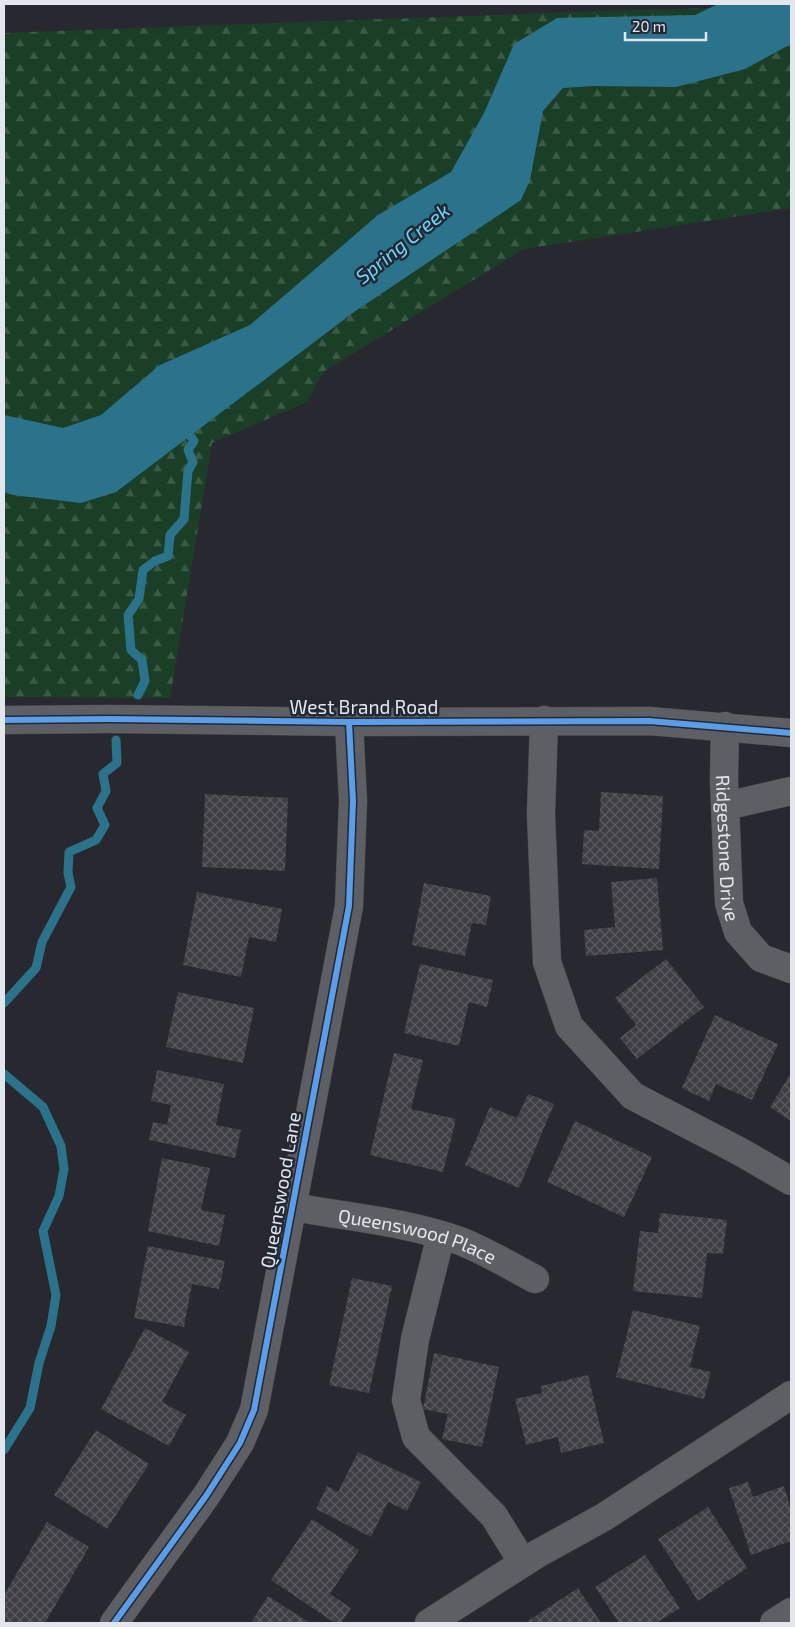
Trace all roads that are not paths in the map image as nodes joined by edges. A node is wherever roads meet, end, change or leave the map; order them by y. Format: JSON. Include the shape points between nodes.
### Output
{"nodes":[{"id":1,"x":4,"y":720,"type":"edge"},
{"id":2,"x":544,"y":720,"type":"junction"},
{"id":3,"x":349,"y":722,"type":"junction"},
{"id":4,"x":725,"y":726,"type":"junction"},
{"id":5,"x":791,"y":733,"type":"edge"},
{"id":6,"x":791,"y":791,"type":"edge"},
{"id":7,"x":726,"y":806,"type":"junction"},
{"id":8,"x":791,"y":969,"type":"edge"},
{"id":9,"x":791,"y":1181,"type":"edge"},
{"id":10,"x":293,"y":1207,"type":"junction"},
{"id":11,"x":441,"y":1235,"type":"junction"},
{"id":12,"x":535,"y":1279,"type":"dead end"},
{"id":13,"x":791,"y":1395,"type":"edge"},
{"id":14,"x":523,"y":1563,"type":"junction"},
{"id":15,"x":791,"y":1612,"type":"edge"},
{"id":16,"x":114,"y":1623,"type":"edge"},
{"id":17,"x":429,"y":1623,"type":"edge"},
{"id":18,"x":774,"y":1623,"type":"edge"}],
"edges":[{"from":1,"to":3,"type":"street","name":"West Brand Road"},
{"from":2,"to":3,"type":"street","name":"West Brand Road"},
{"from":2,"to":4,"type":"street","name":"West Brand Road"},
{"from":2,"to":9,"type":"street","via":[[541,814],[547,962],[569,1026],[633,1096]]},
{"from":3,"to":10,"type":"street","name":"Queenswood Lane","via":[[353,801],[349,906]]},
{"from":4,"to":5,"type":"street","name":"West Brand Road"},
{"from":4,"to":7,"type":"street","name":"Ridgestone Drive"},
{"from":6,"to":7,"type":"street"},
{"from":7,"to":8,"type":"street","name":"Ridgestone Drive","via":[[729,904],[738,932],[761,958]]},
{"from":10,"to":11,"type":"street","name":"Queenswood Place"},
{"from":10,"to":16,"type":"street","name":"Queenswood Lane","via":[[254,1410],[243,1435],[206,1496]]},
{"from":11,"to":12,"type":"street","name":"Queenswood Place","via":[[462,1242]]},
{"from":11,"to":14,"type":"street","via":[[415,1340],[406,1400],[416,1438],[494,1516]]},
{"from":13,"to":14,"type":"street","via":[[604,1517]]},
{"from":14,"to":17,"type":"street"},
{"from":15,"to":18,"type":"street"}]}
